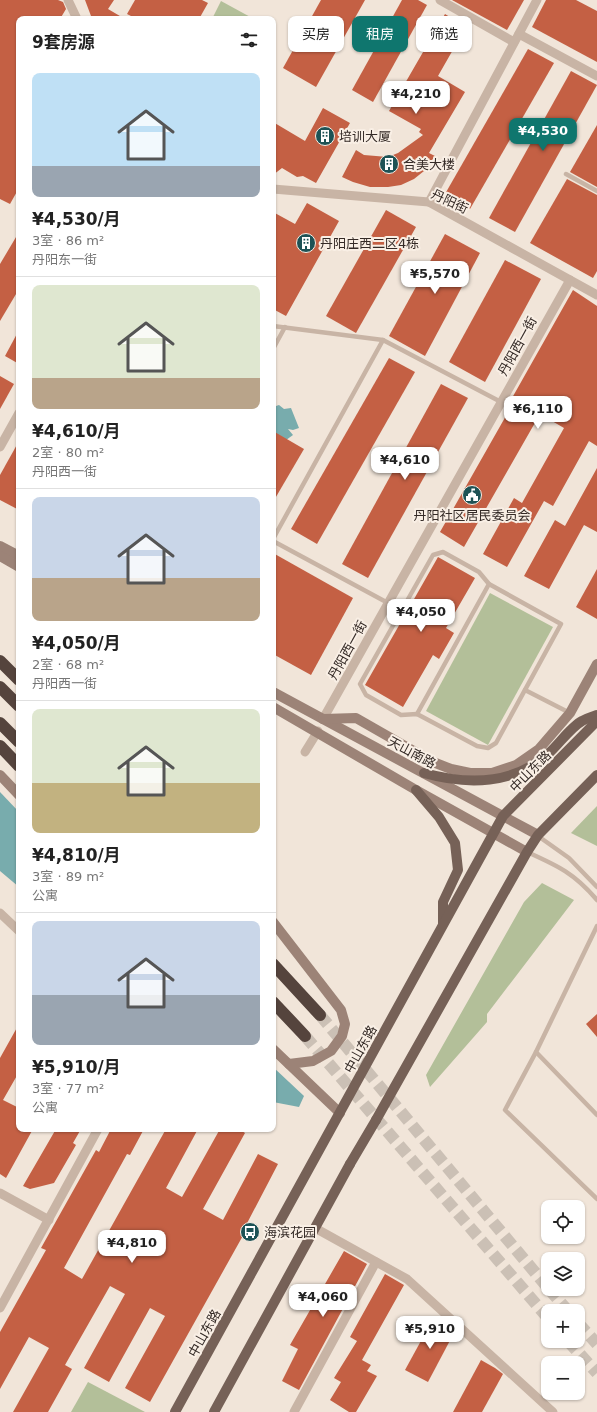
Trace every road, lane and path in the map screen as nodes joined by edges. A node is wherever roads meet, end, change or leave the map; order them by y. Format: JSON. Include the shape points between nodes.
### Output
{"nodes":[{"id":1,"x":68,"y":0,"type":"edge"},
{"id":2,"x":440,"y":0,"type":"edge"},
{"id":3,"x":537,"y":0,"type":"edge"},
{"id":4,"x":76,"y":16,"type":"edge"},
{"id":5,"x":517,"y":38,"type":"junction"},
{"id":6,"x":597,"y":76,"type":"edge"},
{"id":7,"x":566,"y":174,"type":"dead end"},
{"id":8,"x":276,"y":189,"type":"edge"},
{"id":9,"x":597,"y":191,"type":"edge"},
{"id":10,"x":429,"y":202,"type":"junction"},
{"id":11,"x":570,"y":280,"type":"junction"},
{"id":12,"x":597,"y":295,"type":"edge"},
{"id":13,"x":276,"y":326,"type":"edge"},
{"id":14,"x":285,"y":327,"type":"junction"},
{"id":15,"x":383,"y":340,"type":"junction"},
{"id":16,"x":276,"y":344,"type":"edge"},
{"id":17,"x":501,"y":402,"type":"junction"},
{"id":18,"x":16,"y":418,"type":"edge"},
{"id":19,"x":0,"y":447,"type":"edge"},
{"id":20,"x":276,"y":535,"type":"edge"},
{"id":21,"x":276,"y":542,"type":"edge"},
{"id":22,"x":0,"y":546,"type":"edge"},
{"id":23,"x":16,"y":554,"type":"edge"},
{"id":24,"x":0,"y":556,"type":"edge"},
{"id":25,"x":16,"y":564,"type":"edge"},
{"id":26,"x":488,"y":584,"type":"junction"},
{"id":27,"x":388,"y":603,"type":"junction"},
{"id":28,"x":0,"y":661,"type":"edge"},
{"id":29,"x":597,"y":664,"type":"edge"},
{"id":30,"x":597,"y":676,"type":"edge"},
{"id":31,"x":16,"y":677,"type":"edge"},
{"id":32,"x":0,"y":686,"type":"edge"},
{"id":33,"x":525,"y":690,"type":"junction"},
{"id":34,"x":276,"y":694,"type":"edge"},
{"id":35,"x":16,"y":703,"type":"edge"},
{"id":36,"x":276,"y":708,"type":"edge"},
{"id":37,"x":417,"y":714,"type":"junction"},
{"id":38,"x":570,"y":714,"type":"junction"},
{"id":39,"x":597,"y":715,"type":"edge"},
{"id":40,"x":323,"y":719,"type":"junction"},
{"id":41,"x":597,"y":721,"type":"edge"},
{"id":42,"x":0,"y":723,"type":"edge"},
{"id":43,"x":318,"y":732,"type":"junction"},
{"id":44,"x":16,"y":739,"type":"edge"},
{"id":45,"x":0,"y":746,"type":"edge"},
{"id":46,"x":305,"y":752,"type":"dead end"},
{"id":47,"x":16,"y":763,"type":"edge"},
{"id":48,"x":424,"y":773,"type":"junction"},
{"id":49,"x":0,"y":775,"type":"edge"},
{"id":50,"x":597,"y":775,"type":"edge"},
{"id":51,"x":416,"y":790,"type":"junction"},
{"id":52,"x":16,"y":792,"type":"edge"},
{"id":53,"x":503,"y":816,"type":"junction"},
{"id":54,"x":493,"y":833,"type":"junction"},
{"id":55,"x":538,"y":835,"type":"junction"},
{"id":56,"x":527,"y":852,"type":"junction"},
{"id":57,"x":597,"y":887,"type":"edge"},
{"id":58,"x":597,"y":900,"type":"edge"},
{"id":59,"x":0,"y":913,"type":"edge"},
{"id":60,"x":443,"y":925,"type":"junction"},
{"id":61,"x":276,"y":926,"type":"edge"},
{"id":62,"x":597,"y":926,"type":"edge"},
{"id":63,"x":16,"y":928,"type":"edge"},
{"id":64,"x":276,"y":967,"type":"edge"},
{"id":65,"x":276,"y":1005,"type":"edge"},
{"id":66,"x":320,"y":1014,"type":"tunnel mouth"},
{"id":67,"x":305,"y":1036,"type":"tunnel mouth"},
{"id":68,"x":276,"y":1052,"type":"edge"},
{"id":69,"x":536,"y":1052,"type":"junction"},
{"id":70,"x":289,"y":1064,"type":"junction"},
{"id":71,"x":340,"y":1112,"type":"junction"},
{"id":72,"x":597,"y":1115,"type":"edge"},
{"id":73,"x":96,"y":1132,"type":"edge"},
{"id":74,"x":0,"y":1194,"type":"edge"},
{"id":75,"x":597,"y":1199,"type":"edge"},
{"id":76,"x":49,"y":1220,"type":"junction"},
{"id":77,"x":315,"y":1228,"type":"junction"},
{"id":78,"x":376,"y":1262,"type":"junction"},
{"id":79,"x":0,"y":1308,"type":"edge"},
{"id":80,"x":175,"y":1412,"type":"edge"},
{"id":81,"x":214,"y":1412,"type":"edge"},
{"id":82,"x":294,"y":1412,"type":"edge"},
{"id":83,"x":553,"y":1412,"type":"edge"}],
"edges":[{"from":1,"to":4,"type":"street"},
{"from":2,"to":5,"type":"street"},
{"from":3,"to":5,"type":"street"},
{"from":5,"to":6,"type":"street"},
{"from":5,"to":10,"type":"street"},
{"from":7,"to":9,"type":"lane"},
{"from":8,"to":10,"type":"street","name":"丹阳街"},
{"from":10,"to":11,"type":"street","name":"丹阳街"},
{"from":11,"to":12,"type":"street","name":"丹阳街"},
{"from":11,"to":17,"type":"street","name":"丹阳西一街"},
{"from":13,"to":14,"type":"lane"},
{"from":14,"to":15,"type":"lane"},
{"from":14,"to":16,"type":"lane"},
{"from":15,"to":17,"type":"lane"},
{"from":15,"to":20,"type":"lane"},
{"from":17,"to":27,"type":"street","name":"丹阳西一街"},
{"from":18,"to":19,"type":"street"},
{"from":21,"to":27,"type":"lane"},
{"from":22,"to":23,"type":"main road"},
{"from":24,"to":25,"type":"main road"},
{"from":26,"to":33,"type":"lane","via":[[561,624]]},
{"from":26,"to":37,"type":"lane"},
{"from":26,"to":37,"type":"lane","via":[[479,572],[443,552],[433,555],[360,684],[366,695],[401,715]]},
{"from":27,"to":40,"type":"street","name":"丹阳西一街"},
{"from":28,"to":31,"type":"highway"},
{"from":29,"to":38,"type":"main road"},
{"from":30,"to":38,"type":"main road","via":[[585,697]]},
{"from":32,"to":35,"type":"highway"},
{"from":33,"to":37,"type":"lane","via":[[496,743],[488,748],[477,746]]},
{"from":33,"to":38,"type":"lane"},
{"from":34,"to":40,"type":"main road","name":"天山南路"},
{"from":36,"to":43,"type":"main road"},
{"from":38,"to":40,"type":"main road","via":[[539,748],[516,765],[492,773],[470,773],[433,762],[356,718]]},
{"from":39,"to":48,"type":"main road","via":[[582,721],[527,769],[507,776],[470,781],[440,778]]},
{"from":40,"to":48,"type":"main road","name":"天山南路"},
{"from":41,"to":53,"type":"main road","name":"中山东路"},
{"from":42,"to":44,"type":"highway"},
{"from":43,"to":46,"type":"street"},
{"from":43,"to":51,"type":"main road"},
{"from":45,"to":47,"type":"highway"},
{"from":48,"to":53,"type":"main road","name":"天山南路"},
{"from":49,"to":52,"type":"main road"},
{"from":50,"to":55,"type":"main road"},
{"from":51,"to":54,"type":"main road"},
{"from":51,"to":60,"type":"main road","via":[[439,817],[455,843],[458,870],[443,902]]},
{"from":53,"to":54,"type":"main road","name":"中山东路"},
{"from":53,"to":55,"type":"main road","name":"天山南路"},
{"from":54,"to":56,"type":"main road"},
{"from":54,"to":60,"type":"main road","name":"中山东路"},
{"from":55,"to":56,"type":"main road"},
{"from":55,"to":57,"type":"lane","via":[[569,858]]},
{"from":56,"to":58,"type":"lane","via":[[563,868],[583,883]]},
{"from":56,"to":77,"type":"main road","bridge":true},
{"from":59,"to":63,"type":"street"},
{"from":60,"to":71,"type":"main road","name":"中山东路"},
{"from":61,"to":70,"type":"main road","via":[[341,1010],[345,1024],[342,1036],[331,1050],[313,1061]]},
{"from":62,"to":69,"type":"lane"},
{"from":64,"to":66,"type":"highway"},
{"from":65,"to":67,"type":"highway"},
{"from":68,"to":70,"type":"main road"},
{"from":69,"to":72,"type":"lane"},
{"from":69,"to":75,"type":"lane","via":[[505,1110]]},
{"from":70,"to":71,"type":"main road"},
{"from":71,"to":80,"type":"main road","name":"中山东路"},
{"from":73,"to":76,"type":"street"},
{"from":74,"to":76,"type":"street"},
{"from":76,"to":79,"type":"street"},
{"from":77,"to":78,"type":"street"},
{"from":77,"to":81,"type":"main road"},
{"from":78,"to":82,"type":"street"},
{"from":78,"to":83,"type":"street","via":[[408,1279]]}]}
